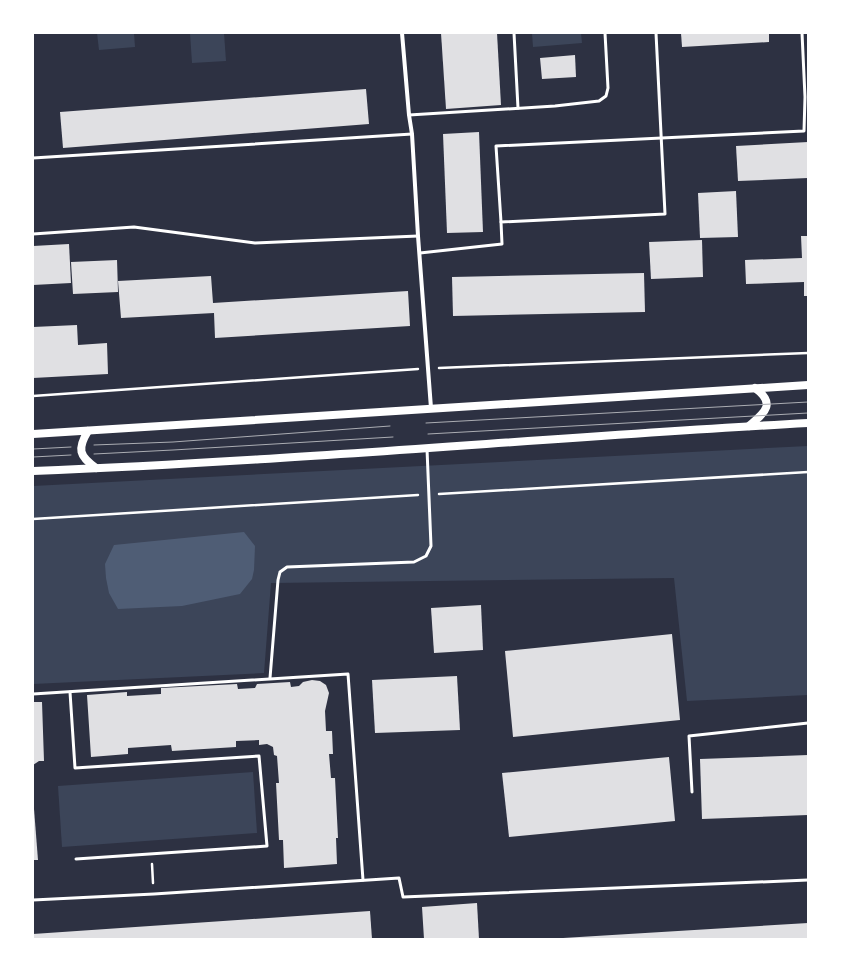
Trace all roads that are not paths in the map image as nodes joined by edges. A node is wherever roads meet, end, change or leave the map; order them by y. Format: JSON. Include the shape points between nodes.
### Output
{"nodes":[{"id":1,"x":402,"y":33,"type":"edge"},
{"id":2,"x":514,"y":33,"type":"edge"},
{"id":3,"x":605,"y":33,"type":"edge"},
{"id":4,"x":656,"y":33,"type":"edge"},
{"id":5,"x":802,"y":33,"type":"edge"},
{"id":6,"x":807,"y":97,"type":"edge"},
{"id":7,"x":518,"y":108,"type":"junction"},
{"id":8,"x":408,"y":115,"type":"junction"},
{"id":9,"x":412,"y":134,"type":"junction"},
{"id":10,"x":662,"y":138,"type":"junction"},
{"id":11,"x":33,"y":158,"type":"edge"},
{"id":12,"x":501,"y":222,"type":"junction"},
{"id":13,"x":33,"y":234,"type":"edge"},
{"id":14,"x":418,"y":236,"type":"junction"},
{"id":15,"x":420,"y":254,"type":"junction"},
{"id":16,"x":808,"y":385,"type":"edge"},
{"id":17,"x":755,"y":388,"type":"junction"},
{"id":18,"x":431,"y":408,"type":"junction"},
{"id":19,"x":808,"y":423,"type":"edge"},
{"id":20,"x":749,"y":426,"type":"junction"},
{"id":21,"x":88,"y":431,"type":"junction"},
{"id":22,"x":33,"y":434,"type":"edge"},
{"id":23,"x":427,"y":448,"type":"junction"},
{"id":24,"x":96,"y":468,"type":"junction"},
{"id":25,"x":33,"y":471,"type":"edge"},
{"id":26,"x":270,"y":678,"type":"junction"},
{"id":27,"x":70,"y":692,"type":"junction"},
{"id":28,"x":33,"y":694,"type":"edge"},
{"id":29,"x":808,"y":723,"type":"edge"},
{"id":30,"x":692,"y":792,"type":"dead end"},
{"id":31,"x":76,"y":859,"type":"dead end"},
{"id":32,"x":363,"y":880,"type":"junction"},
{"id":33,"x":808,"y":880,"type":"edge"},
{"id":34,"x":33,"y":900,"type":"edge"}],
"edges":[{"from":1,"to":8,"type":"street"},
{"from":2,"to":7,"type":"lane"},
{"from":3,"to":7,"type":"lane","via":[[608,88],[606,96],[599,101]]},
{"from":4,"to":10,"type":"lane"},
{"from":5,"to":6,"type":"lane"},
{"from":6,"to":10,"type":"lane","via":[[804,131]]},
{"from":7,"to":8,"type":"lane"},
{"from":8,"to":9,"type":"street"},
{"from":9,"to":11,"type":"lane"},
{"from":9,"to":14,"type":"street"},
{"from":10,"to":12,"type":"lane","via":[[665,214]]},
{"from":10,"to":12,"type":"lane","via":[[496,146]]},
{"from":12,"to":15,"type":"lane","via":[[502,244]]},
{"from":13,"to":14,"type":"lane","via":[[134,227],[255,243]]},
{"from":14,"to":15,"type":"street"},
{"from":15,"to":18,"type":"street"},
{"from":16,"to":17,"type":"main road"},
{"from":17,"to":18,"type":"main road"},
{"from":17,"to":20,"type":"main road","via":[[763,395],[766,408],[765,412]]},
{"from":18,"to":21,"type":"main road"},
{"from":19,"to":20,"type":"main road"},
{"from":20,"to":23,"type":"main road"},
{"from":21,"to":22,"type":"main road"},
{"from":21,"to":24,"type":"main road","via":[[81,447],[83,456]]},
{"from":23,"to":24,"type":"main road"},
{"from":23,"to":26,"type":"lane","via":[[431,546],[426,556],[414,562],[287,567],[280,572]]},
{"from":24,"to":25,"type":"main road"},
{"from":26,"to":27,"type":"lane"},
{"from":26,"to":32,"type":"lane","via":[[348,674]]},
{"from":27,"to":28,"type":"lane"},
{"from":27,"to":31,"type":"lane","via":[[75,768],[259,756],[267,846]]},
{"from":29,"to":30,"type":"lane","via":[[689,736]]},
{"from":32,"to":33,"type":"lane","via":[[399,878],[403,897]]},
{"from":32,"to":34,"type":"lane"}]}
